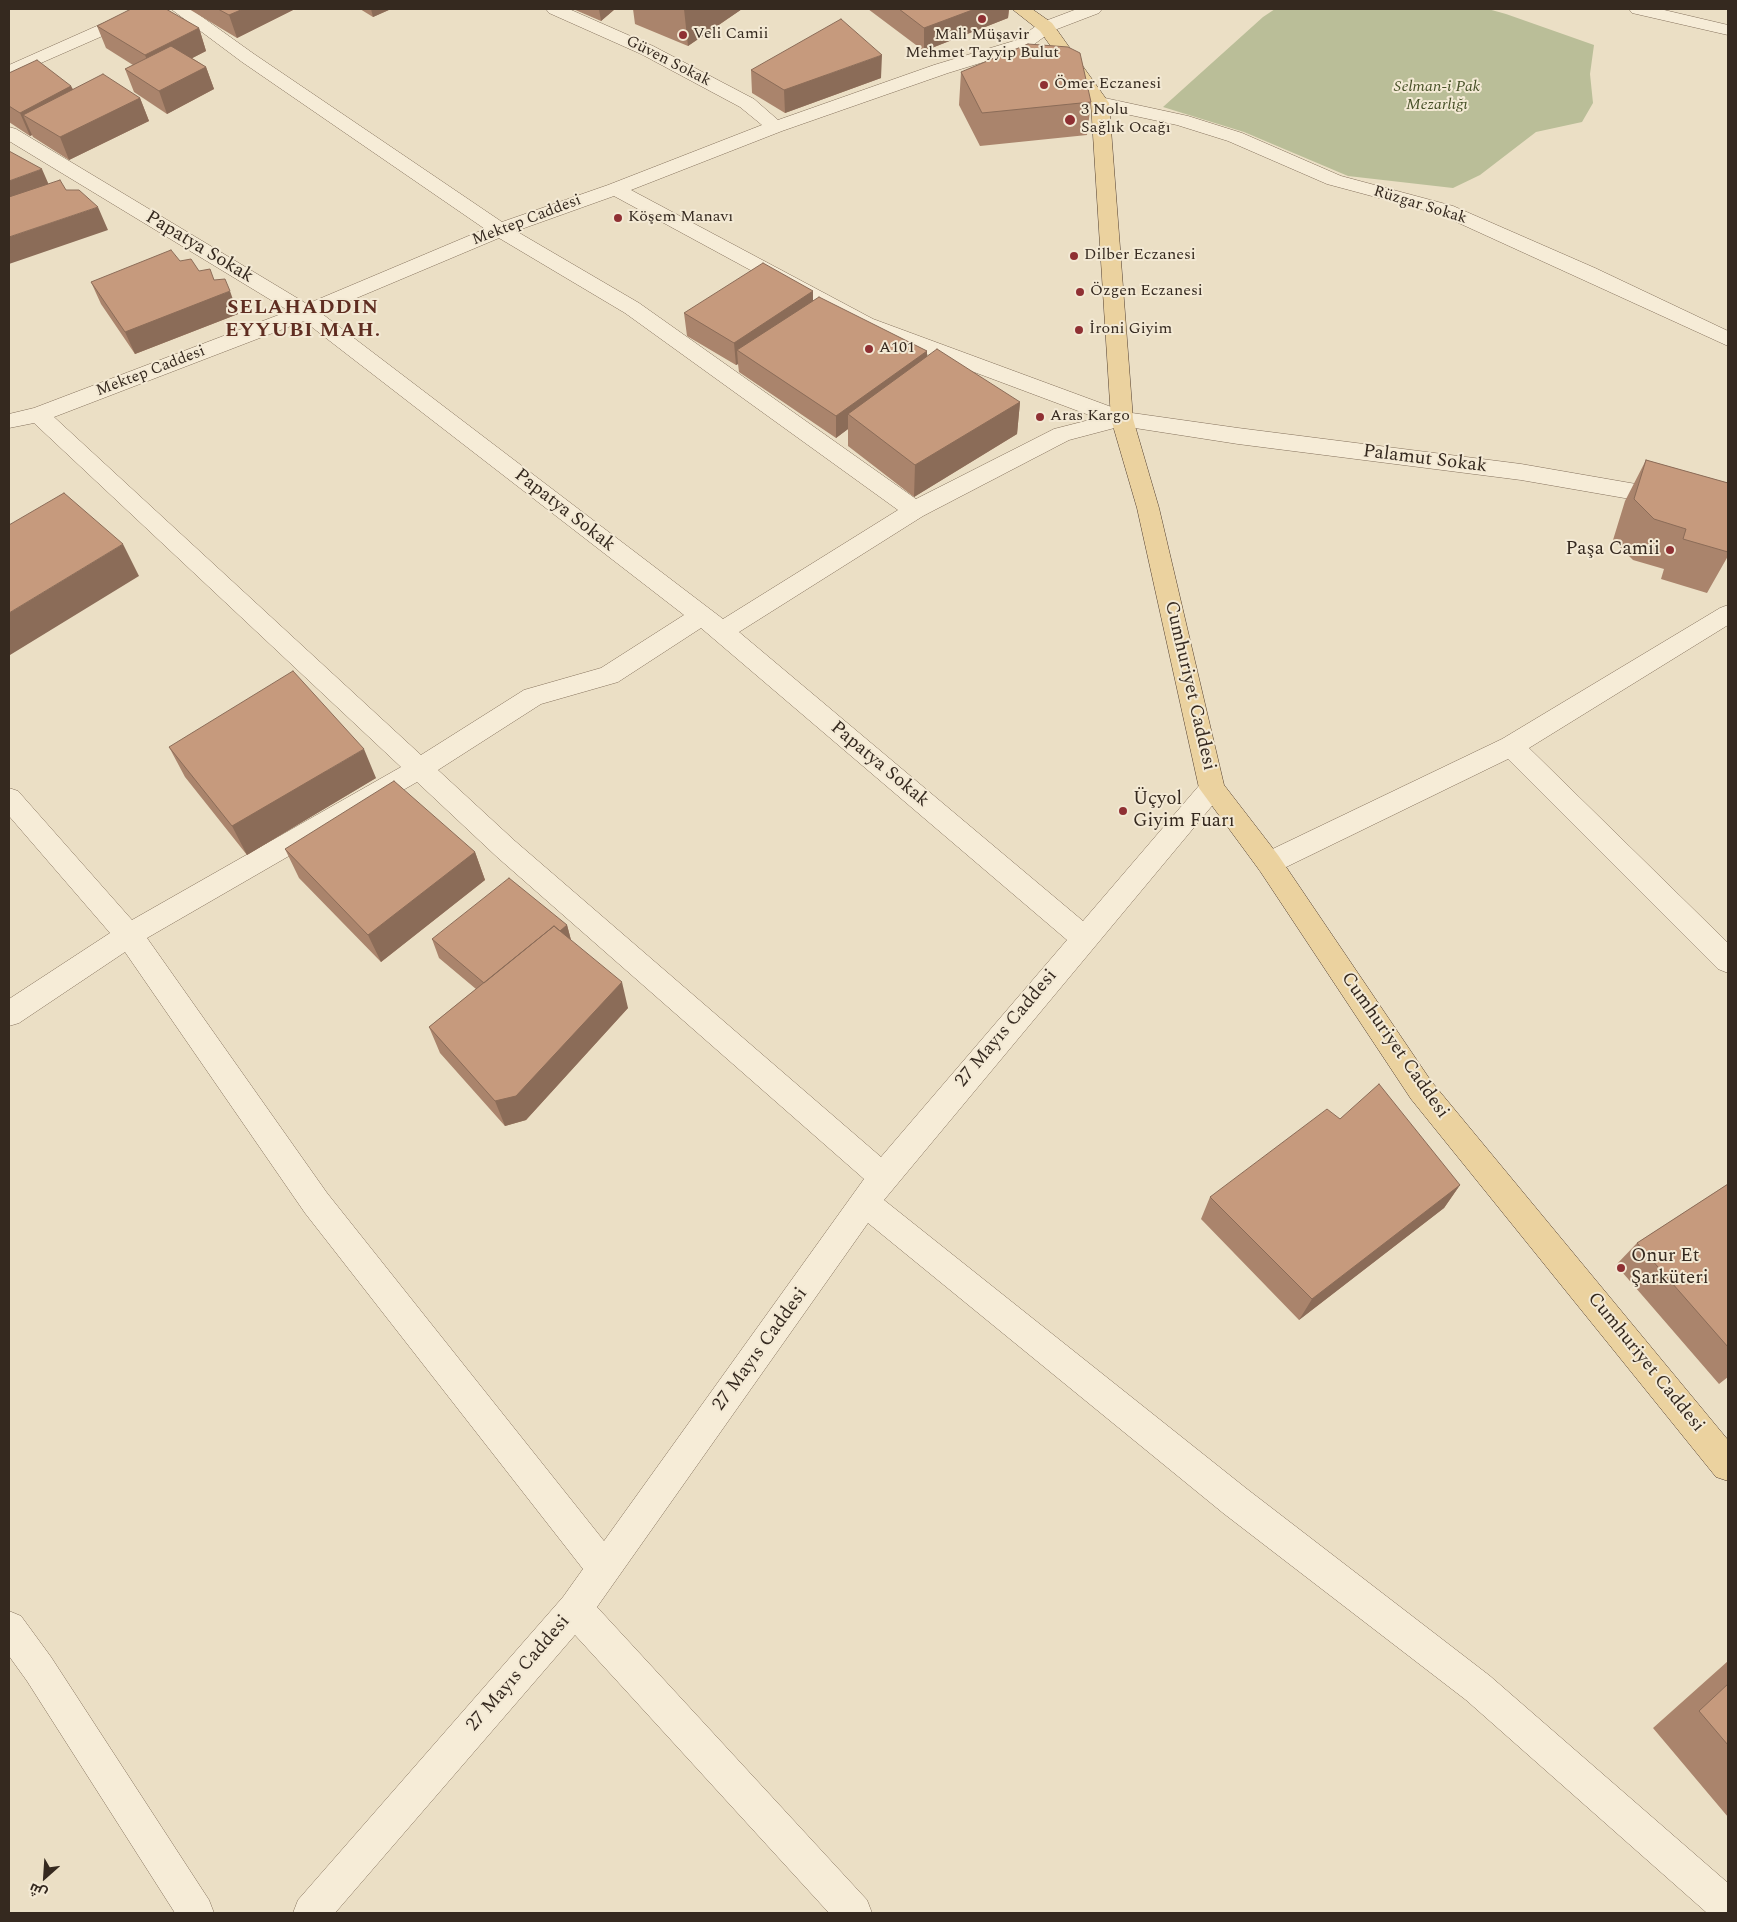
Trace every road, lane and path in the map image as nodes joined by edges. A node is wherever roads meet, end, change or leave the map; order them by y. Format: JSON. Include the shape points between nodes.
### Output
{"nodes":[{"id":1,"x":149,"y":9,"type":"edge"},
{"id":2,"x":180,"y":9,"type":"edge"},
{"id":3,"x":554,"y":9,"type":"edge"},
{"id":4,"x":1022,"y":9,"type":"edge"},
{"id":5,"x":1093,"y":9,"type":"edge"},
{"id":6,"x":1638,"y":9,"type":"edge"},
{"id":7,"x":1046,"y":27,"type":"junction"},
{"id":8,"x":1728,"y":30,"type":"edge"},
{"id":9,"x":9,"y":72,"type":"edge"},
{"id":10,"x":1100,"y":102,"type":"junction"},
{"id":11,"x":775,"y":126,"type":"junction"},
{"id":12,"x":9,"y":133,"type":"edge"},
{"id":13,"x":615,"y":188,"type":"junction"},
{"id":14,"x":500,"y":230,"type":"junction"},
{"id":15,"x":306,"y":312,"type":"junction"},
{"id":16,"x":1728,"y":339,"type":"edge"},
{"id":17,"x":38,"y":415,"type":"junction"},
{"id":18,"x":1122,"y":419,"type":"junction"},
{"id":19,"x":9,"y":421,"type":"edge"},
{"id":20,"x":1728,"y":508,"type":"edge"},
{"id":21,"x":915,"y":510,"type":"junction"},
{"id":22,"x":1728,"y":614,"type":"edge"},
{"id":23,"x":700,"y":616,"type":"junction"},
{"id":24,"x":722,"y":631,"type":"junction"},
{"id":25,"x":1511,"y":746,"type":"junction"},
{"id":26,"x":419,"y":769,"type":"junction"},
{"id":27,"x":1212,"y":788,"type":"junction"},
{"id":28,"x":9,"y":798,"type":"edge"},
{"id":29,"x":1270,"y":863,"type":"junction"},
{"id":30,"x":129,"y":935,"type":"junction"},
{"id":31,"x":1084,"y":938,"type":"junction"},
{"id":32,"x":1728,"y":961,"type":"edge"},
{"id":33,"x":9,"y":1014,"type":"edge"},
{"id":34,"x":874,"y":1190,"type":"junction"},
{"id":35,"x":1728,"y":1465,"type":"edge"},
{"id":36,"x":604,"y":1568,"type":"junction"},
{"id":37,"x":575,"y":1610,"type":"junction"},
{"id":38,"x":9,"y":1628,"type":"edge"},
{"id":39,"x":1728,"y":1907,"type":"edge"},
{"id":40,"x":196,"y":1913,"type":"edge"},
{"id":41,"x":311,"y":1913,"type":"edge"},
{"id":42,"x":854,"y":1913,"type":"edge"}],
"edges":[{"from":1,"to":9,"type":"street"},
{"from":2,"to":14,"type":"street"},
{"from":3,"to":11,"type":"street","name":"Güven Sokak","via":[[647,50],[747,103]]},
{"from":4,"to":7,"type":"main road"},
{"from":5,"to":7,"type":"street","name":"Mektep Caddesi"},
{"from":6,"to":8,"type":"street"},
{"from":7,"to":10,"type":"main road"},
{"from":7,"to":11,"type":"street","name":"Mektep Caddesi","via":[[1023,44]]},
{"from":10,"to":16,"type":"street","name":"Rüzgar Sokak","via":[[1181,120],[1234,137],[1334,180],[1446,210]]},
{"from":10,"to":18,"type":"main road","name":"Cumhuriyet Caddesi"},
{"from":11,"to":13,"type":"street","name":"Mektep Caddesi"},
{"from":12,"to":15,"type":"street","name":"Papatya Sokak"},
{"from":13,"to":14,"type":"street","name":"Mektep Caddesi"},
{"from":13,"to":18,"type":"street","via":[[866,324]]},
{"from":14,"to":15,"type":"street","name":"Mektep Caddesi"},
{"from":14,"to":21,"type":"street","via":[[632,308]]},
{"from":15,"to":17,"type":"street","name":"Mektep Caddesi"},
{"from":15,"to":23,"type":"street","name":"Papatya Sokak"},
{"from":17,"to":19,"type":"street","name":"Mektep Caddesi"},
{"from":17,"to":26,"type":"street"},
{"from":18,"to":20,"type":"street","name":"Palamut Sokak","via":[[1521,472]]},
{"from":18,"to":21,"type":"street","via":[[1062,434]]},
{"from":18,"to":27,"type":"main road","name":"Cumhuriyet Caddesi","via":[[1148,508]]},
{"from":21,"to":24,"type":"street"},
{"from":22,"to":25,"type":"street"},
{"from":23,"to":24,"type":"street","name":"Papatya Sokak"},
{"from":23,"to":26,"type":"street","via":[[609,675],[533,697]]},
{"from":24,"to":31,"type":"street","name":"Papatya Sokak"},
{"from":25,"to":29,"type":"street"},
{"from":25,"to":32,"type":"street"},
{"from":26,"to":30,"type":"street"},
{"from":26,"to":34,"type":"street"},
{"from":27,"to":29,"type":"main road","name":"Cumhuriyet Caddesi"},
{"from":27,"to":31,"type":"street","name":"27 Mayıs Caddesi"},
{"from":28,"to":30,"type":"street"},
{"from":29,"to":35,"type":"main road","name":"Cumhuriyet Caddesi","via":[[1420,1090]]},
{"from":30,"to":33,"type":"street"},
{"from":30,"to":36,"type":"street","via":[[316,1203]]},
{"from":31,"to":34,"type":"street","name":"27 Mayıs Caddesi"},
{"from":34,"to":36,"type":"street","name":"27 Mayıs Caddesi"},
{"from":34,"to":39,"type":"street","via":[[1235,1502],[1478,1688]]},
{"from":36,"to":37,"type":"street","name":"27 Mayıs Caddesi"},
{"from":37,"to":41,"type":"street","name":"27 Mayıs Caddesi"},
{"from":37,"to":42,"type":"street"},
{"from":38,"to":40,"type":"street","via":[[39,1669]]}]}
